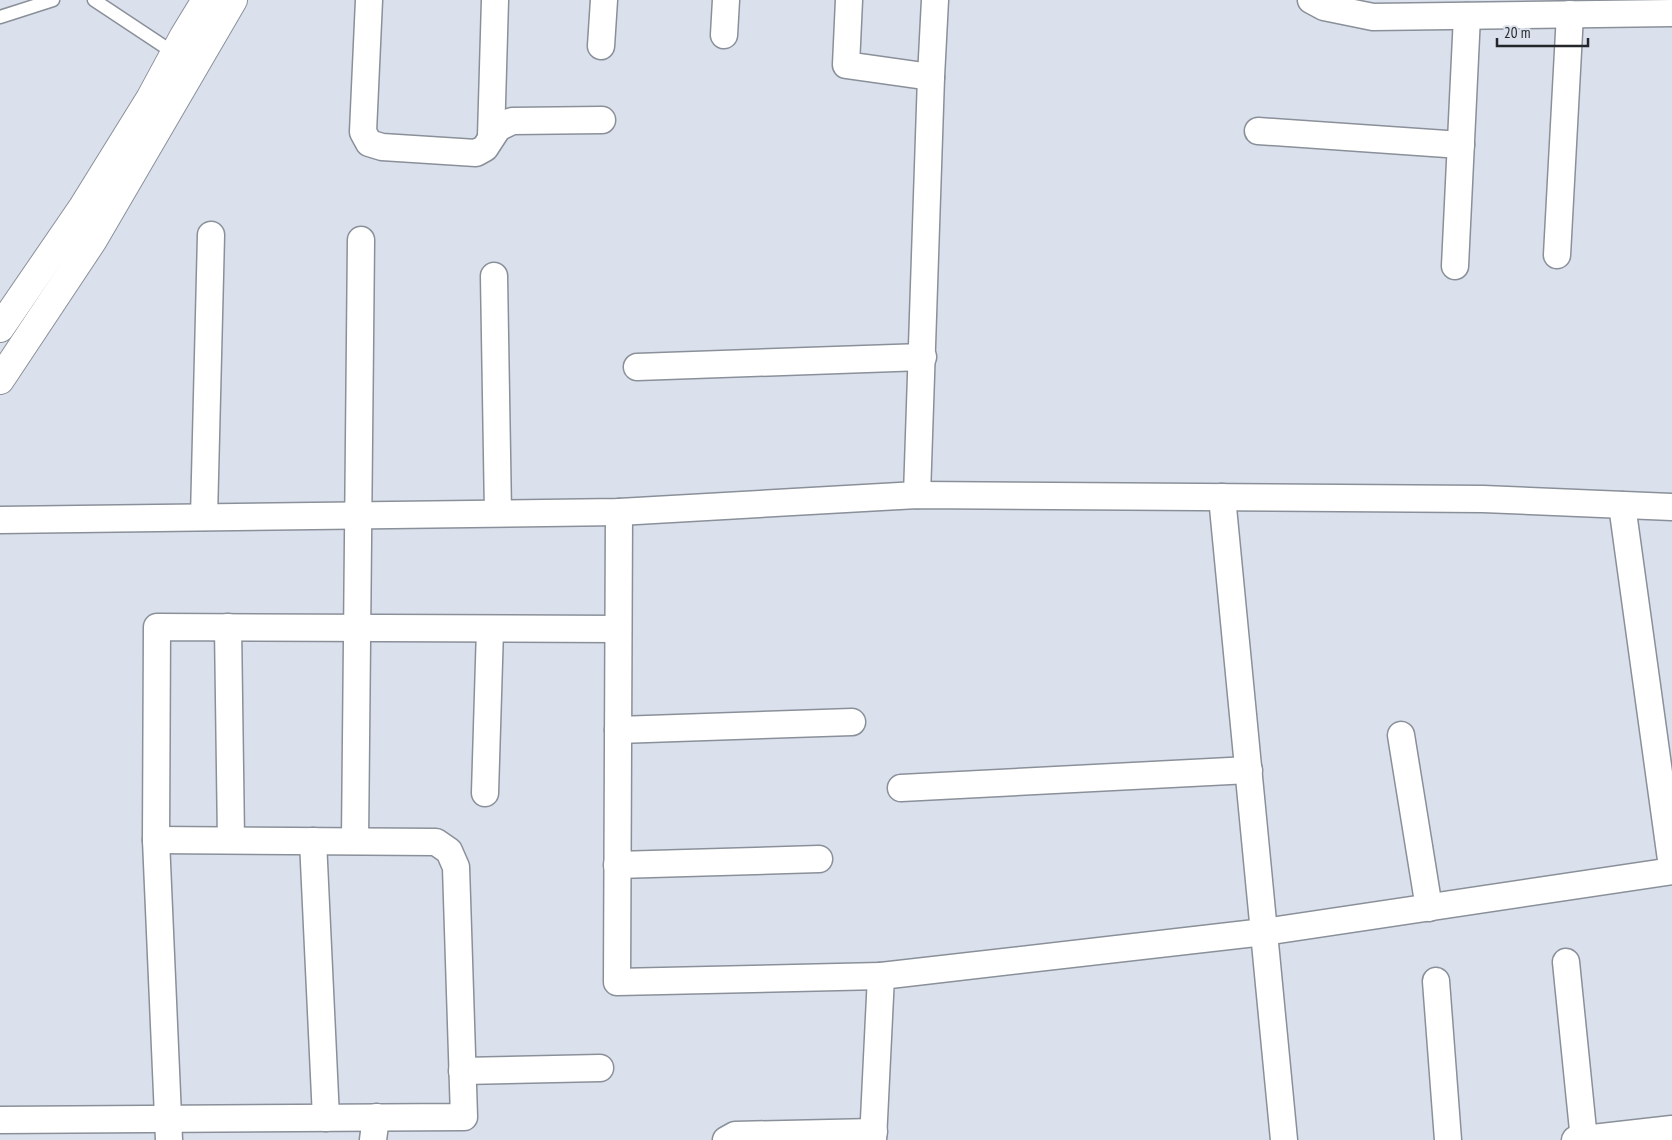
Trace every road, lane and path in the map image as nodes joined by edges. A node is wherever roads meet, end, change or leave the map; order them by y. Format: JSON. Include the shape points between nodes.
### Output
{"nodes":[{"id":1,"x":53,"y":0,"type":"edge"},
{"id":2,"x":94,"y":0,"type":"edge"},
{"id":3,"x":206,"y":0,"type":"edge"},
{"id":4,"x":233,"y":0,"type":"edge"},
{"id":5,"x":369,"y":0,"type":"edge"},
{"id":6,"x":496,"y":0,"type":"edge"},
{"id":7,"x":604,"y":0,"type":"edge"},
{"id":8,"x":726,"y":0,"type":"edge"},
{"id":9,"x":849,"y":0,"type":"edge"},
{"id":10,"x":935,"y":0,"type":"edge"},
{"id":11,"x":1311,"y":0,"type":"edge"},
{"id":12,"x":1672,"y":13,"type":"edge"},
{"id":13,"x":1570,"y":14,"type":"junction"},
{"id":14,"x":0,"y":16,"type":"edge"},
{"id":15,"x":1467,"y":16,"type":"junction"},
{"id":16,"x":724,"y":35,"type":"dead end"},
{"id":17,"x":601,"y":46,"type":"dead end"},
{"id":18,"x":174,"y":53,"type":"junction"},
{"id":19,"x":930,"y":77,"type":"junction"},
{"id":20,"x":602,"y":120,"type":"dead end"},
{"id":21,"x":1258,"y":131,"type":"dead end"},
{"id":22,"x":491,"y":137,"type":"junction"},
{"id":23,"x":1461,"y":145,"type":"junction"},
{"id":24,"x":211,"y":235,"type":"dead end"},
{"id":25,"x":362,"y":240,"type":"dead end"},
{"id":26,"x":1557,"y":255,"type":"dead end"},
{"id":27,"x":1455,"y":266,"type":"dead end"},
{"id":28,"x":494,"y":276,"type":"dead end"},
{"id":29,"x":0,"y":328,"type":"edge"},
{"id":30,"x":923,"y":358,"type":"junction"},
{"id":31,"x":637,"y":367,"type":"dead end"},
{"id":32,"x":0,"y":380,"type":"edge"},
{"id":33,"x":917,"y":495,"type":"junction"},
{"id":34,"x":1222,"y":497,"type":"junction"},
{"id":35,"x":1622,"y":505,"type":"junction"},
{"id":36,"x":1672,"y":507,"type":"edge"},
{"id":37,"x":618,"y":512,"type":"junction"},
{"id":38,"x":498,"y":513,"type":"junction"},
{"id":39,"x":358,"y":515,"type":"junction"},
{"id":40,"x":204,"y":517,"type":"junction"},
{"id":41,"x":0,"y":520,"type":"edge"},
{"id":42,"x":228,"y":627,"type":"junction"},
{"id":43,"x":356,"y":628,"type":"junction"},
{"id":44,"x":490,"y":628,"type":"junction"},
{"id":45,"x":618,"y":629,"type":"junction"},
{"id":46,"x":852,"y":722,"type":"dead end"},
{"id":47,"x":618,"y":730,"type":"junction"},
{"id":48,"x":1401,"y":735,"type":"dead end"},
{"id":49,"x":1249,"y":770,"type":"junction"},
{"id":50,"x":901,"y":788,"type":"dead end"},
{"id":51,"x":485,"y":793,"type":"dead end"},
{"id":52,"x":156,"y":840,"type":"junction"},
{"id":53,"x":231,"y":840,"type":"junction"},
{"id":54,"x":313,"y":841,"type":"junction"},
{"id":55,"x":354,"y":841,"type":"junction"},
{"id":56,"x":820,"y":859,"type":"dead end"},
{"id":57,"x":617,"y":866,"type":"junction"},
{"id":58,"x":1672,"y":867,"type":"edge"},
{"id":59,"x":1672,"y":871,"type":"edge"},
{"id":60,"x":1429,"y":908,"type":"junction"},
{"id":61,"x":1264,"y":932,"type":"junction"},
{"id":62,"x":1566,"y":962,"type":"dead end"},
{"id":63,"x":881,"y":976,"type":"junction"},
{"id":64,"x":1436,"y":981,"type":"dead end"},
{"id":65,"x":600,"y":1068,"type":"dead end"},
{"id":66,"x":462,"y":1071,"type":"junction"},
{"id":67,"x":326,"y":1118,"type":"junction"},
{"id":68,"x":0,"y":1120,"type":"edge"},
{"id":69,"x":169,"y":1129,"type":"edge"},
{"id":70,"x":259,"y":1129,"type":"edge"},
{"id":71,"x":374,"y":1129,"type":"edge"},
{"id":72,"x":1672,"y":1129,"type":"edge"},
{"id":73,"x":873,"y":1136,"type":"edge"},
{"id":74,"x":726,"y":1140,"type":"edge"},
{"id":75,"x":1284,"y":1140,"type":"edge"},
{"id":76,"x":1448,"y":1140,"type":"edge"},
{"id":77,"x":1581,"y":1140,"type":"edge"}],
"edges":[{"from":1,"to":14,"type":"lane"},
{"from":2,"to":18,"type":"lane"},
{"from":3,"to":18,"type":"street"},
{"from":4,"to":32,"type":"street","via":[[93,240]]},
{"from":5,"to":22,"type":"street","via":[[363,132],[369,143],[476,153],[485,148]]},
{"from":6,"to":22,"type":"street"},
{"from":7,"to":17,"type":"street"},
{"from":8,"to":16,"type":"street"},
{"from":9,"to":19,"type":"street","via":[[846,65]]},
{"from":10,"to":19,"type":"street"},
{"from":11,"to":15,"type":"street","via":[[1324,7],[1373,17]]},
{"from":12,"to":13,"type":"street"},
{"from":13,"to":15,"type":"street"},
{"from":13,"to":26,"type":"street"},
{"from":15,"to":23,"type":"street"},
{"from":18,"to":29,"type":"street","via":[[150,99],[87,200]]},
{"from":19,"to":30,"type":"street"},
{"from":20,"to":22,"type":"street","via":[[512,121],[498,128]]},
{"from":21,"to":23,"type":"street"},
{"from":23,"to":27,"type":"street"},
{"from":24,"to":40,"type":"street"},
{"from":25,"to":39,"type":"street"},
{"from":28,"to":38,"type":"street"},
{"from":30,"to":31,"type":"street"},
{"from":30,"to":33,"type":"street"},
{"from":33,"to":34,"type":"street"},
{"from":33,"to":37,"type":"street"},
{"from":34,"to":35,"type":"street","via":[[1483,499]]},
{"from":34,"to":49,"type":"street"},
{"from":35,"to":36,"type":"street"},
{"from":35,"to":58,"type":"street"},
{"from":37,"to":38,"type":"street"},
{"from":37,"to":45,"type":"street"},
{"from":38,"to":39,"type":"street"},
{"from":39,"to":40,"type":"street"},
{"from":39,"to":43,"type":"street"},
{"from":40,"to":41,"type":"street"},
{"from":42,"to":43,"type":"street"},
{"from":42,"to":52,"type":"street","via":[[157,627]]},
{"from":42,"to":53,"type":"street"},
{"from":43,"to":44,"type":"street"},
{"from":43,"to":55,"type":"street"},
{"from":44,"to":45,"type":"street"},
{"from":44,"to":51,"type":"street"},
{"from":45,"to":47,"type":"street"},
{"from":46,"to":47,"type":"street"},
{"from":47,"to":57,"type":"street"},
{"from":48,"to":60,"type":"street"},
{"from":49,"to":50,"type":"street"},
{"from":49,"to":61,"type":"street"},
{"from":52,"to":53,"type":"street"},
{"from":52,"to":69,"type":"street"},
{"from":53,"to":54,"type":"street"},
{"from":54,"to":55,"type":"street"},
{"from":54,"to":67,"type":"street"},
{"from":55,"to":66,"type":"street","via":[[436,842],[449,851],[456,867]]},
{"from":56,"to":57,"type":"street"},
{"from":57,"to":63,"type":"street","via":[[617,982]]},
{"from":59,"to":60,"type":"street"},
{"from":60,"to":61,"type":"street"},
{"from":61,"to":63,"type":"street"},
{"from":61,"to":75,"type":"street"},
{"from":62,"to":77,"type":"street"},
{"from":63,"to":73,"type":"street"},
{"from":64,"to":76,"type":"street"},
{"from":65,"to":66,"type":"street"},
{"from":66,"to":71,"type":"street","via":[[464,1117]]},
{"from":67,"to":70,"type":"street"},
{"from":67,"to":71,"type":"street"},
{"from":68,"to":69,"type":"street"},
{"from":69,"to":70,"type":"street"},
{"from":72,"to":77,"type":"street"},
{"from":73,"to":74,"type":"street","via":[[735,1135]]}]}
